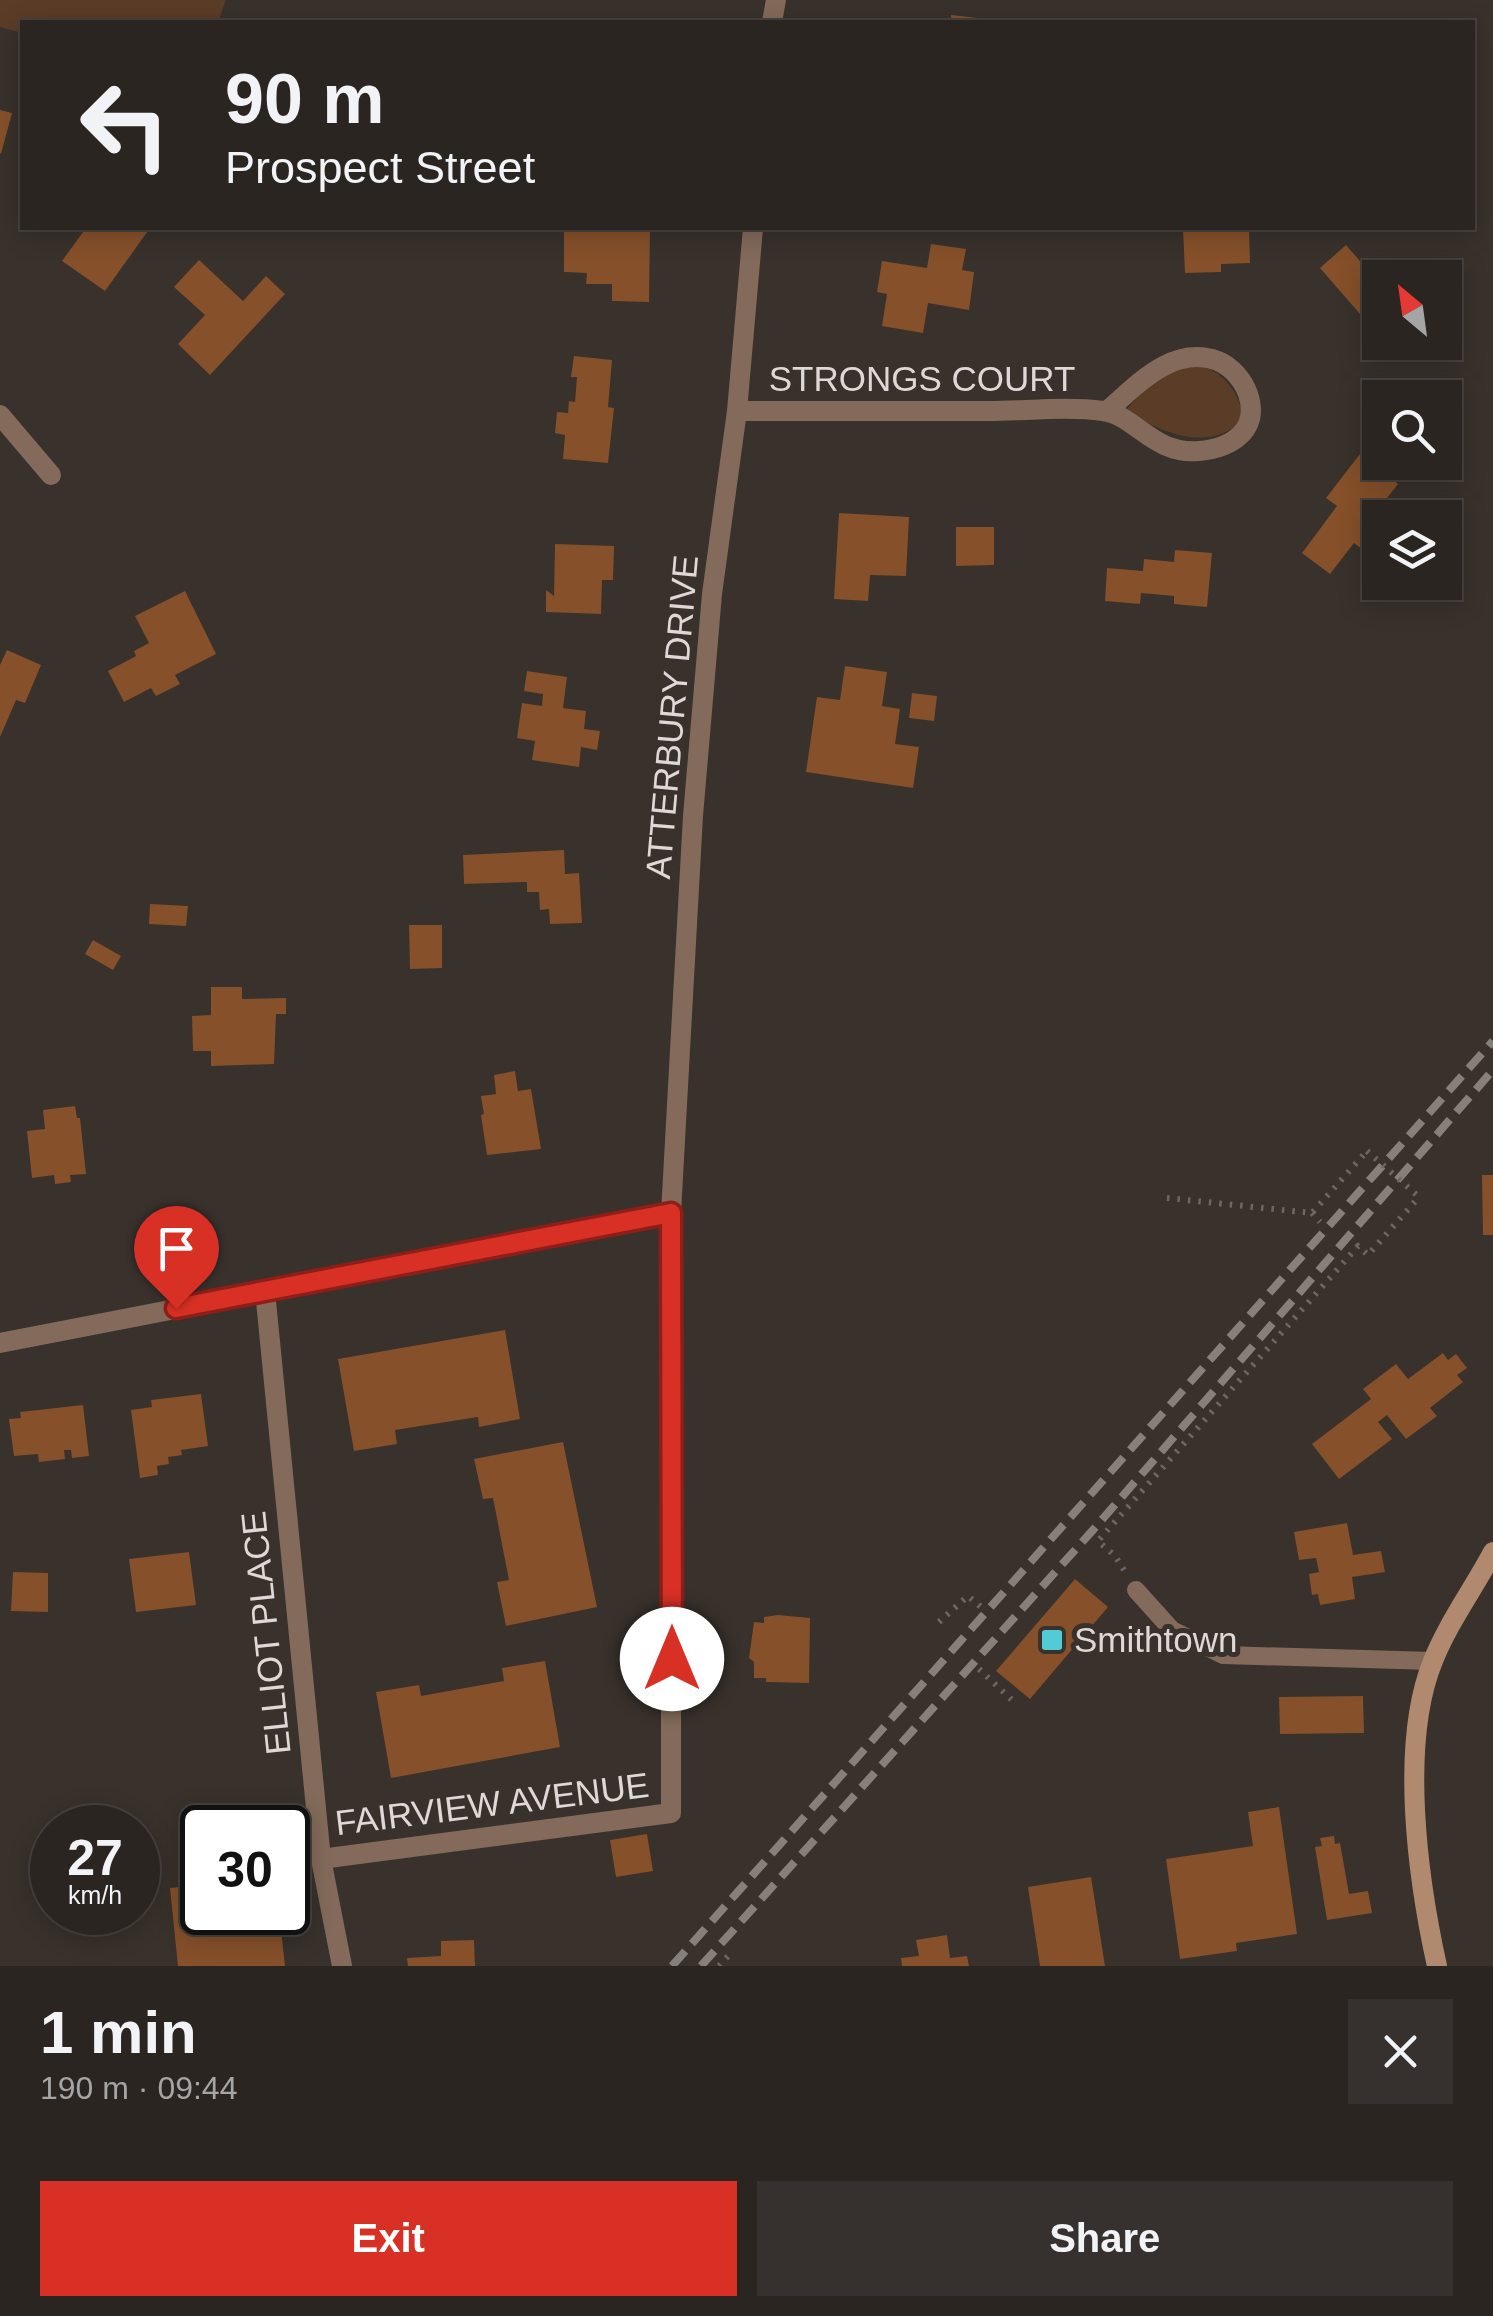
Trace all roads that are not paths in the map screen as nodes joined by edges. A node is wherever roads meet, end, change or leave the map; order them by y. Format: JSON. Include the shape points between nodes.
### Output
{"nodes":[{"id":1,"x":753,"y":230,"type":"edge"},
{"id":2,"x":738,"y":411,"type":"junction"},
{"id":3,"x":1107,"y":411,"type":"junction"},
{"id":4,"x":0,"y":415,"type":"edge"},
{"id":5,"x":51,"y":475,"type":"dead end"},
{"id":6,"x":671,"y":1213,"type":"junction"},
{"id":7,"x":265,"y":1292,"type":"junction"},
{"id":8,"x":0,"y":1343,"type":"edge"},
{"id":9,"x":1493,"y":1552,"type":"edge"},
{"id":10,"x":1136,"y":1590,"type":"road end"},
{"id":11,"x":1433,"y":1661,"type":"junction"},
{"id":12,"x":321,"y":1859,"type":"junction"},
{"id":13,"x":342,"y":1966,"type":"edge"},
{"id":14,"x":1437,"y":1966,"type":"edge"}],
"edges":[{"from":1,"to":2,"type":"street","name":"ATTERBURY DRIVE"},
{"from":2,"to":3,"type":"street","name":"STRONGS COURT"},
{"from":2,"to":6,"type":"street","name":"ATTERBURY DRIVE","via":[[712,594],[696,779]]},
{"from":3,"to":3,"type":"street","name":"STRONGS COURT","via":[[1164,446],[1186,451],[1238,438],[1252,416],[1236,374],[1199,357],[1163,366]]},
{"from":4,"to":5,"type":"street"},
{"from":6,"to":7,"type":"street"},
{"from":6,"to":12,"type":"street","name":"FAIRVIEW AVENUE","via":[[672,1813]]},
{"from":7,"to":8,"type":"street"},
{"from":7,"to":12,"type":"street","name":"ELLIOT PLACE"},
{"from":9,"to":11,"type":"street"},
{"from":10,"to":11,"type":"lane","via":[[1172,1630],[1222,1654]]},
{"from":11,"to":14,"type":"street","via":[[1414,1743],[1413,1795]]},
{"from":12,"to":13,"type":"street","name":"ELLIOT PLACE"}]}
